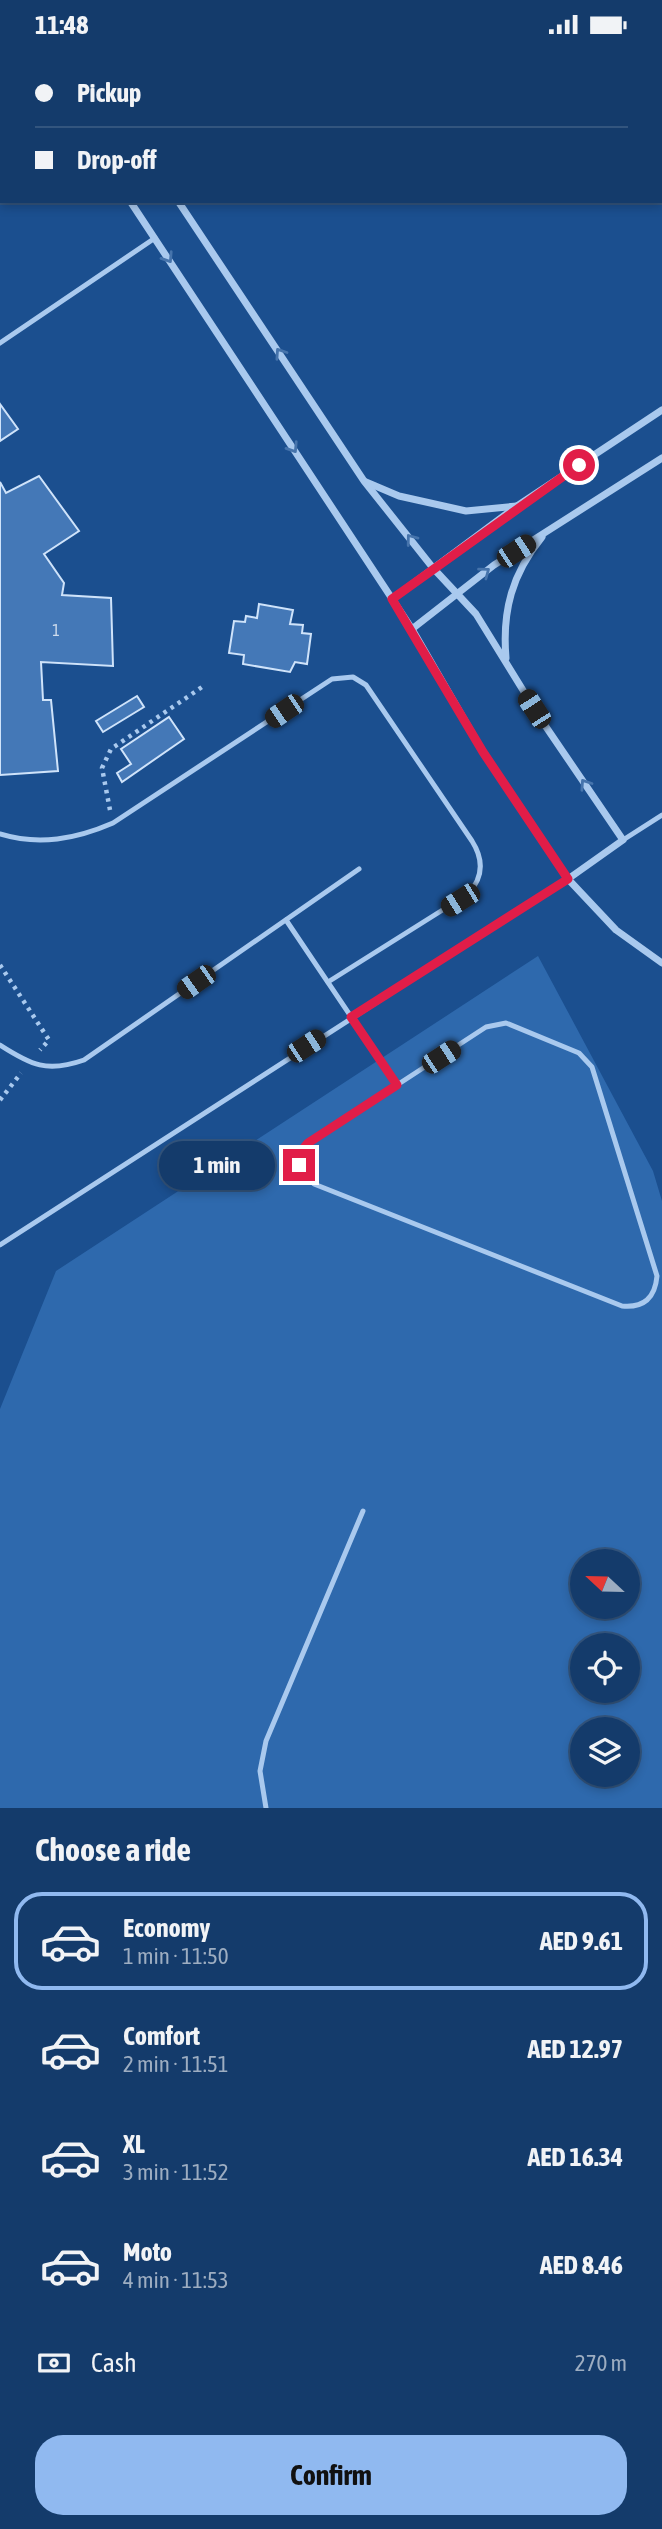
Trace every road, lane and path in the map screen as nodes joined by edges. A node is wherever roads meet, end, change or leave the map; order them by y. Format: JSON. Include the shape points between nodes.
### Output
{"nodes":[{"id":1,"x":131,"y":203,"type":"edge"},
{"id":2,"x":179,"y":203,"type":"edge"},
{"id":3,"x":155,"y":238,"type":"junction"},
{"id":4,"x":0,"y":343,"type":"edge"},
{"id":5,"x":662,"y":410,"type":"edge"},
{"id":6,"x":662,"y":458,"type":"edge"},
{"id":7,"x":365,"y":481,"type":"junction"},
{"id":8,"x":517,"y":506,"type":"junction"},
{"id":9,"x":547,"y":531,"type":"junction"},
{"id":10,"x":433,"y":568,"type":"junction"},
{"id":11,"x":458,"y":593,"type":"junction"},
{"id":12,"x":392,"y":599,"type":"junction"},
{"id":13,"x":412,"y":629,"type":"junction"},
{"id":14,"x":507,"y":663,"type":"junction"},
{"id":15,"x":205,"y":685,"type":"dead end"},
{"id":16,"x":662,"y":815,"type":"edge"},
{"id":17,"x":113,"y":823,"type":"junction"},
{"id":18,"x":0,"y":834,"type":"edge"},
{"id":19,"x":623,"y":840,"type":"junction"},
{"id":20,"x":359,"y":869,"type":"dead end"},
{"id":21,"x":568,"y":879,"type":"junction"},
{"id":22,"x":286,"y":920,"type":"junction"},
{"id":23,"x":662,"y":963,"type":"edge"},
{"id":24,"x":0,"y":965,"type":"edge"},
{"id":25,"x":327,"y":982,"type":"junction"},
{"id":26,"x":351,"y":1017,"type":"junction"},
{"id":27,"x":0,"y":1045,"type":"edge"},
{"id":28,"x":28,"y":1063,"type":"junction"},
{"id":29,"x":397,"y":1085,"type":"junction"},
{"id":30,"x":0,"y":1100,"type":"edge"},
{"id":31,"x":0,"y":1245,"type":"edge"},
{"id":32,"x":363,"y":1511,"type":"dead end"},
{"id":33,"x":266,"y":1808,"type":"edge"}],
"edges":[{"from":1,"to":3,"type":"street"},
{"from":7,"to":2,"type":"street","one_way":true},
{"from":3,"to":4,"type":"lane"},
{"from":3,"to":12,"type":"street","one_way":true},
{"from":5,"to":8,"type":"street"},
{"from":6,"to":9,"type":"street"},
{"from":7,"to":8,"type":"street","via":[[399,496],[466,512]]},
{"from":10,"to":7,"type":"street","one_way":true},
{"from":8,"to":10,"type":"street"},
{"from":11,"to":9,"type":"street","one_way":true},
{"from":9,"to":14,"type":"street","via":[[516,576],[506,605]]},
{"from":10,"to":11,"type":"street"},
{"from":10,"to":12,"type":"street"},
{"from":11,"to":13,"type":"street"},
{"from":11,"to":14,"type":"street"},
{"from":12,"to":13,"type":"street"},
{"from":13,"to":21,"type":"street","via":[[483,752]]},
{"from":19,"to":14,"type":"street","one_way":true},
{"from":15,"to":17,"type":"path","via":[[106,754],[103,776]]},
{"from":16,"to":19,"type":"lane"},
{"from":17,"to":18,"type":"lane","via":[[51,841]]},
{"from":17,"to":25,"type":"lane","via":[[331,679],[346,676],[360,680],[472,841],[481,869],[468,894]]},
{"from":19,"to":21,"type":"street"},
{"from":20,"to":22,"type":"lane"},
{"from":21,"to":23,"type":"street","via":[[616,930]]},
{"from":21,"to":26,"type":"lane"},
{"from":22,"to":25,"type":"lane"},
{"from":22,"to":28,"type":"lane","via":[[84,1060],[57,1067]]},
{"from":24,"to":28,"type":"path","via":[[49,1040]]},
{"from":25,"to":26,"type":"lane"},
{"from":26,"to":29,"type":"lane"},
{"from":26,"to":31,"type":"lane"},
{"from":27,"to":28,"type":"lane"},
{"from":28,"to":30,"type":"path"},
{"from":29,"to":29,"type":"lane","via":[[499,1023],[584,1056],[592,1067],[657,1276],[656,1290],[648,1301],[622,1306],[314,1184],[302,1173],[303,1149]]},
{"from":32,"to":33,"type":"lane","via":[[266,1741],[260,1771]]}]}
